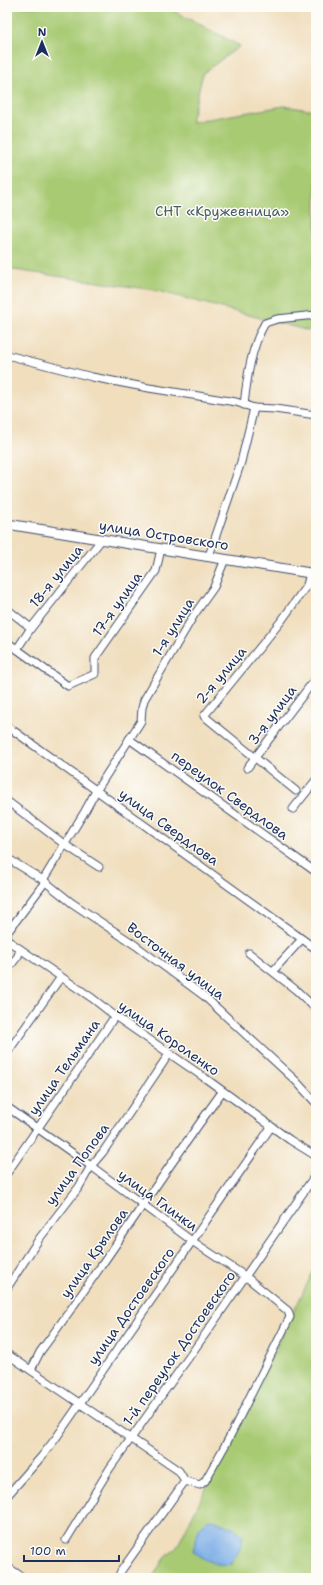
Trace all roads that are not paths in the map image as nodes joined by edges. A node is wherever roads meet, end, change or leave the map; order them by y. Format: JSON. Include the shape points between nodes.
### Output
{"nodes":[{"id":1,"x":316,"y":315,"type":"edge"},
{"id":2,"x":7,"y":355,"type":"edge"},
{"id":3,"x":244,"y":405,"type":"junction"},
{"id":4,"x":254,"y":408,"type":"junction"},
{"id":5,"x":316,"y":415,"type":"edge"},
{"id":6,"x":7,"y":524,"type":"edge"},
{"id":7,"x":102,"y":540,"type":"junction"},
{"id":8,"x":161,"y":549,"type":"junction"},
{"id":9,"x":209,"y":556,"type":"junction"},
{"id":10,"x":226,"y":559,"type":"junction"},
{"id":11,"x":313,"y":573,"type":"edge"},
{"id":12,"x":7,"y":609,"type":"edge"},
{"id":13,"x":31,"y":628,"type":"junction"},
{"id":14,"x":7,"y":642,"type":"edge"},
{"id":15,"x":17,"y":649,"type":"junction"},
{"id":16,"x":316,"y":678,"type":"edge"},
{"id":17,"x":7,"y":726,"type":"edge"},
{"id":18,"x":129,"y":739,"type":"junction"},
{"id":19,"x":256,"y":758,"type":"junction"},
{"id":20,"x":247,"y":768,"type":"dead end"},
{"id":21,"x":316,"y":780,"type":"edge"},
{"id":22,"x":96,"y":791,"type":"junction"},
{"id":23,"x":296,"y":791,"type":"dead end"},
{"id":24,"x":7,"y":801,"type":"edge"},
{"id":25,"x":293,"y":809,"type":"dead end"},
{"id":26,"x":64,"y":844,"type":"junction"},
{"id":27,"x":7,"y":858,"type":"edge"},
{"id":28,"x":99,"y":867,"type":"dead end"},
{"id":29,"x":316,"y":872,"type":"edge"},
{"id":30,"x":44,"y":881,"type":"junction"},
{"id":31,"x":7,"y":933,"type":"edge"},
{"id":32,"x":7,"y":940,"type":"edge"},
{"id":33,"x":302,"y":940,"type":"junction"},
{"id":34,"x":20,"y":949,"type":"junction"},
{"id":35,"x":316,"y":949,"type":"edge"},
{"id":36,"x":249,"y":953,"type":"dead end"},
{"id":37,"x":7,"y":970,"type":"edge"},
{"id":38,"x":273,"y":971,"type":"junction"},
{"id":39,"x":62,"y":977,"type":"junction"},
{"id":40,"x":316,"y":1009,"type":"edge"},
{"id":41,"x":115,"y":1016,"type":"junction"},
{"id":42,"x":7,"y":1054,"type":"edge"},
{"id":43,"x":169,"y":1054,"type":"junction"},
{"id":44,"x":222,"y":1092,"type":"junction"},
{"id":45,"x":316,"y":1103,"type":"edge"},
{"id":46,"x":7,"y":1107,"type":"edge"},
{"id":47,"x":271,"y":1127,"type":"junction"},
{"id":48,"x":37,"y":1129,"type":"junction"},
{"id":49,"x":316,"y":1156,"type":"edge"},
{"id":50,"x":91,"y":1166,"type":"junction"},
{"id":51,"x":7,"y":1173,"type":"edge"},
{"id":52,"x":316,"y":1174,"type":"edge"},
{"id":53,"x":142,"y":1205,"type":"junction"},
{"id":54,"x":192,"y":1241,"type":"junction"},
{"id":55,"x":245,"y":1276,"type":"junction"},
{"id":56,"x":7,"y":1288,"type":"edge"},
{"id":57,"x":7,"y":1354,"type":"edge"},
{"id":58,"x":30,"y":1370,"type":"junction"},
{"id":59,"x":80,"y":1404,"type":"junction"},
{"id":60,"x":132,"y":1438,"type":"junction"},
{"id":61,"x":185,"y":1481,"type":"junction"},
{"id":62,"x":7,"y":1496,"type":"edge"},
{"id":63,"x":66,"y":1540,"type":"dead end"},
{"id":64,"x":7,"y":1568,"type":"edge"},
{"id":65,"x":22,"y":1578,"type":"edge"},
{"id":66,"x":118,"y":1578,"type":"edge"}],
"edges":[{"from":1,"to":3,"type":"street","via":[[277,319],[265,323],[258,336],[246,385]]},
{"from":2,"to":3,"type":"street","via":[[92,377]]},
{"from":3,"to":4,"type":"street"},
{"from":4,"to":5,"type":"street"},
{"from":4,"to":9,"type":"street","via":[[240,462]]},
{"from":6,"to":7,"type":"street","name":"улица Островского"},
{"from":7,"to":8,"type":"street","name":"улица Островского"},
{"from":7,"to":13,"type":"street","name":"18-я улица"},
{"from":8,"to":9,"type":"street","name":"улица Островского"},
{"from":8,"to":15,"type":"street","name":"17-я улица","via":[[156,571],[95,658],[95,674],[68,686]]},
{"from":9,"to":10,"type":"street","name":"улица Островского"},
{"from":10,"to":11,"type":"street","name":"улица Островского"},
{"from":10,"to":18,"type":"street","name":"1-я улица","via":[[214,587],[154,682],[142,708],[141,721]]},
{"from":11,"to":19,"type":"street","name":"2-я улица","via":[[278,626],[204,716]]},
{"from":12,"to":13,"type":"street"},
{"from":13,"to":15,"type":"street","name":"18-я улица"},
{"from":14,"to":15,"type":"street"},
{"from":16,"to":19,"type":"street","name":"3-я улица"},
{"from":17,"to":22,"type":"street","name":"улица Свердлова"},
{"from":18,"to":22,"type":"street","name":"1-я улица"},
{"from":18,"to":29,"type":"street","name":"переулок Свердлова"},
{"from":19,"to":20,"type":"street","name":"3-я улица"},
{"from":19,"to":23,"type":"street","name":"2-я улица"},
{"from":21,"to":25,"type":"street"},
{"from":22,"to":26,"type":"street","name":"1-я улица"},
{"from":22,"to":33,"type":"street","name":"улица Свердлова"},
{"from":24,"to":26,"type":"street"},
{"from":26,"to":28,"type":"street"},
{"from":26,"to":30,"type":"street","name":"1-я улица"},
{"from":27,"to":30,"type":"street","name":"Восточная улица"},
{"from":30,"to":31,"type":"street","name":"1-я улица"},
{"from":30,"to":45,"type":"street","name":"Восточная улица","via":[[204,996],[296,1081]]},
{"from":32,"to":34,"type":"street","name":"улица Короленко"},
{"from":33,"to":35,"type":"street","name":"улица Свердлова"},
{"from":33,"to":38,"type":"street"},
{"from":34,"to":37,"type":"street"},
{"from":34,"to":39,"type":"street","name":"улица Короленко"},
{"from":36,"to":38,"type":"street"},
{"from":38,"to":40,"type":"street"},
{"from":39,"to":41,"type":"street","name":"улица Короленко"},
{"from":39,"to":42,"type":"street"},
{"from":41,"to":43,"type":"street","name":"улица Короленко"},
{"from":41,"to":48,"type":"street","name":"улица Тельмана"},
{"from":43,"to":44,"type":"street","name":"улица Короленко"},
{"from":43,"to":50,"type":"street","name":"улица Попова"},
{"from":44,"to":47,"type":"street","name":"улица Короленко"},
{"from":44,"to":53,"type":"street","name":"улица Крылова"},
{"from":46,"to":48,"type":"street","name":"улица Глинки"},
{"from":47,"to":49,"type":"street","name":"улица Короленко"},
{"from":47,"to":54,"type":"street","name":"улица Достоевского"},
{"from":48,"to":50,"type":"street","name":"улица Глинки"},
{"from":48,"to":51,"type":"street","name":"улица Тельмана"},
{"from":50,"to":53,"type":"street","name":"улица Глинки"},
{"from":50,"to":56,"type":"street","name":"улица Попова","via":[[79,1187],[39,1239]]},
{"from":52,"to":55,"type":"street","name":"1-й переулок Достоевского"},
{"from":53,"to":54,"type":"street","name":"улица Глинки"},
{"from":53,"to":58,"type":"street","name":"улица Крылова"},
{"from":54,"to":55,"type":"street","name":"улица Глинки"},
{"from":54,"to":59,"type":"street","name":"улица Достоевского"},
{"from":55,"to":60,"type":"street","name":"1-й переулок Достоевского"},
{"from":55,"to":61,"type":"street","name":"улица Глинки","via":[[288,1311],[290,1317],[205,1481],[200,1485]]},
{"from":57,"to":58,"type":"street"},
{"from":58,"to":59,"type":"street"},
{"from":59,"to":60,"type":"street"},
{"from":59,"to":62,"type":"street","name":"улица Достоевского","via":[[42,1456]]},
{"from":60,"to":61,"type":"street","via":[[179,1471]]},
{"from":60,"to":63,"type":"street","name":"1-й переулок Достоевского","via":[[96,1489]]},
{"from":61,"to":66,"type":"street"},
{"from":64,"to":65,"type":"street"}]}
